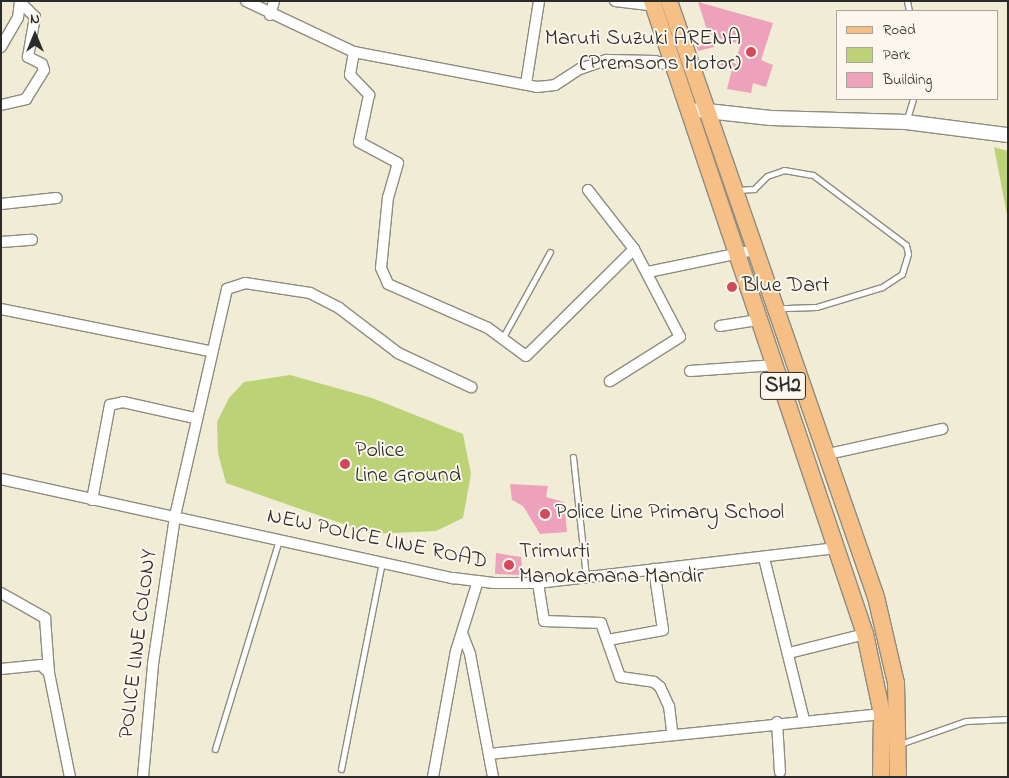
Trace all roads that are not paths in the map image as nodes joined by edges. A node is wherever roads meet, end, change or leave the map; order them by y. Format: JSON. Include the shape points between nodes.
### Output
{"nodes":[{"id":1,"x":246,"y":1,"type":"edge"},
{"id":2,"x":274,"y":1,"type":"edge"},
{"id":3,"x":539,"y":1,"type":"edge"},
{"id":4,"x":615,"y":1,"type":"edge"},
{"id":5,"x":20,"y":2,"type":"edge"},
{"id":6,"x":658,"y":3,"type":"edge"},
{"id":7,"x":270,"y":15,"type":"junction"},
{"id":8,"x":1,"y":47,"type":"edge"},
{"id":9,"x":354,"y":52,"type":"junction"},
{"id":10,"x":672,"y":66,"type":"junction"},
{"id":11,"x":526,"y":84,"type":"junction"},
{"id":12,"x":913,"y":100,"type":"edge"},
{"id":13,"x":1,"y":105,"type":"edge"},
{"id":14,"x":696,"y":111,"type":"junction"},
{"id":15,"x":906,"y":122,"type":"junction"},
{"id":16,"x":1008,"y":135,"type":"edge"},
{"id":17,"x":732,"y":189,"type":"junction"},
{"id":18,"x":588,"y":190,"type":"dead end"},
{"id":19,"x":57,"y":198,"type":"dead end"},
{"id":20,"x":1,"y":204,"type":"edge"},
{"id":21,"x":32,"y":240,"type":"dead end"},
{"id":22,"x":1,"y":242,"type":"edge"},
{"id":23,"x":634,"y":249,"type":"junction"},
{"id":24,"x":550,"y":252,"type":"dead end"},
{"id":25,"x":746,"y":253,"type":"junction"},
{"id":26,"x":648,"y":272,"type":"junction"},
{"id":27,"x":1,"y":308,"type":"edge"},
{"id":28,"x":774,"y":308,"type":"junction"},
{"id":29,"x":760,"y":320,"type":"junction"},
{"id":30,"x":720,"y":326,"type":"dead end"},
{"id":31,"x":503,"y":337,"type":"junction"},
{"id":32,"x":210,"y":351,"type":"junction"},
{"id":33,"x":776,"y":365,"type":"junction"},
{"id":34,"x":690,"y":370,"type":"dead end"},
{"id":35,"x":610,"y":382,"type":"dead end"},
{"id":36,"x":471,"y":387,"type":"dead end"},
{"id":37,"x":196,"y":418,"type":"junction"},
{"id":38,"x":942,"y":429,"type":"dead end"},
{"id":39,"x":828,"y":454,"type":"junction"},
{"id":40,"x":573,"y":457,"type":"dead end"},
{"id":41,"x":1,"y":479,"type":"edge"},
{"id":42,"x":92,"y":500,"type":"junction"},
{"id":43,"x":175,"y":516,"type":"junction"},
{"id":44,"x":279,"y":540,"type":"junction"},
{"id":45,"x":838,"y":548,"type":"junction"},
{"id":46,"x":764,"y":558,"type":"junction"},
{"id":47,"x":383,"y":562,"type":"junction"},
{"id":48,"x":654,"y":569,"type":"junction"},
{"id":49,"x":586,"y":578,"type":"junction"},
{"id":50,"x":478,"y":581,"type":"junction"},
{"id":51,"x":538,"y":583,"type":"junction"},
{"id":52,"x":1,"y":593,"type":"edge"},
{"id":53,"x":462,"y":633,"type":"junction"},
{"id":54,"x":865,"y":634,"type":"junction"},
{"id":55,"x":608,"y":640,"type":"junction"},
{"id":56,"x":789,"y":653,"type":"junction"},
{"id":57,"x":1,"y":670,"type":"edge"},
{"id":58,"x":49,"y":673,"type":"junction"},
{"id":59,"x":882,"y":714,"type":"junction"},
{"id":60,"x":1008,"y":719,"type":"edge"},
{"id":61,"x":804,"y":720,"type":"junction"},
{"id":62,"x":778,"y":722,"type":"junction"},
{"id":63,"x":672,"y":732,"type":"junction"},
{"id":64,"x":900,"y":744,"type":"junction"},
{"id":65,"x":215,"y":749,"type":"dead end"},
{"id":66,"x":489,"y":754,"type":"junction"},
{"id":67,"x":341,"y":769,"type":"dead end"},
{"id":68,"x":780,"y":772,"type":"dead end"},
{"id":69,"x":70,"y":777,"type":"edge"},
{"id":70,"x":143,"y":777,"type":"edge"},
{"id":71,"x":433,"y":777,"type":"edge"},
{"id":72,"x":493,"y":777,"type":"edge"},
{"id":73,"x":881,"y":777,"type":"edge"},
{"id":74,"x":898,"y":777,"type":"edge"}],
"edges":[{"from":1,"to":7,"type":"street"},
{"from":2,"to":7,"type":"street"},
{"from":3,"to":11,"type":"street"},
{"from":4,"to":6,"type":"street"},
{"from":5,"to":8,"type":"street","via":[[18,18]]},
{"from":5,"to":13,"type":"street","via":[[35,17],[28,57],[42,64],[44,70],[26,99]]},
{"from":6,"to":10,"type":"main road","number":"SH2"},
{"from":6,"to":14,"type":"main road","number":"SH2"},
{"from":7,"to":9,"type":"street"},
{"from":9,"to":11,"type":"street"},
{"from":9,"to":31,"type":"street","via":[[350,75],[369,95],[359,142],[398,163],[388,197],[383,277],[400,291],[457,312]]},
{"from":10,"to":11,"type":"street","via":[[655,61],[606,60],[586,66],[555,85]]},
{"from":10,"to":14,"type":"main road","number":"SH2"},
{"from":12,"to":15,"type":"lane"},
{"from":14,"to":15,"type":"street","via":[[771,118]]},
{"from":14,"to":17,"type":"main road","number":"SH2"},
{"from":14,"to":25,"type":"main road","number":"SH2"},
{"from":15,"to":16,"type":"street"},
{"from":17,"to":25,"type":"main road","number":"SH2"},
{"from":17,"to":28,"type":"lane","via":[[754,189],[767,176],[784,170],[813,175],[906,245],[907,264],[902,274],[882,287],[816,307]]},
{"from":18,"to":23,"type":"street"},
{"from":19,"to":20,"type":"street"},
{"from":21,"to":22,"type":"street"},
{"from":23,"to":26,"type":"street"},
{"from":23,"to":31,"type":"street","via":[[526,356]]},
{"from":24,"to":31,"type":"lane"},
{"from":25,"to":26,"type":"street"},
{"from":25,"to":28,"type":"main road","number":"SH2"},
{"from":25,"to":29,"type":"main road","number":"SH2"},
{"from":26,"to":35,"type":"street","via":[[680,337]]},
{"from":27,"to":32,"type":"street"},
{"from":28,"to":39,"type":"main road","number":"SH2"},
{"from":29,"to":30,"type":"street"},
{"from":29,"to":33,"type":"main road","number":"SH2"},
{"from":32,"to":36,"type":"street","name":"POLICE LINE COLONY","via":[[223,296],[234,284],[290,289],[324,300],[398,353]]},
{"from":32,"to":37,"type":"street","name":"POLICE LINE COLONY"},
{"from":33,"to":34,"type":"street"},
{"from":33,"to":45,"type":"main road","number":"SH2"},
{"from":37,"to":42,"type":"street","via":[[123,402],[110,405]]},
{"from":37,"to":43,"type":"street","name":"POLICE LINE COLONY"},
{"from":38,"to":39,"type":"street"},
{"from":39,"to":64,"type":"main road","number":"SH2","via":[[884,625],[896,683]]},
{"from":40,"to":49,"type":"lane"},
{"from":41,"to":42,"type":"street","name":"NEW POLICE LINE ROAD"},
{"from":42,"to":43,"type":"street","name":"NEW POLICE LINE ROAD"},
{"from":43,"to":44,"type":"street","name":"NEW POLICE LINE ROAD"},
{"from":43,"to":70,"type":"street","name":"POLICE LINE COLONY","via":[[153,664]]},
{"from":44,"to":47,"type":"street","name":"NEW POLICE LINE ROAD"},
{"from":44,"to":65,"type":"lane"},
{"from":45,"to":46,"type":"street","name":"NEW POLICE LINE ROAD"},
{"from":45,"to":54,"type":"main road","number":"SH2"},
{"from":46,"to":48,"type":"street","name":"NEW POLICE LINE ROAD"},
{"from":46,"to":56,"type":"street"},
{"from":47,"to":50,"type":"street","name":"NEW POLICE LINE ROAD"},
{"from":47,"to":67,"type":"lane"},
{"from":48,"to":49,"type":"street","name":"NEW POLICE LINE ROAD"},
{"from":48,"to":55,"type":"street","via":[[663,630]]},
{"from":49,"to":51,"type":"street","name":"NEW POLICE LINE ROAD"},
{"from":50,"to":51,"type":"street","name":"NEW POLICE LINE ROAD"},
{"from":50,"to":53,"type":"street"},
{"from":51,"to":55,"type":"street","via":[[544,621],[601,623]]},
{"from":52,"to":58,"type":"street","via":[[45,618]]},
{"from":53,"to":66,"type":"street","via":[[470,654]]},
{"from":53,"to":71,"type":"street"},
{"from":54,"to":56,"type":"street"},
{"from":54,"to":59,"type":"main road","number":"SH2"},
{"from":55,"to":63,"type":"street","via":[[620,677],[654,682],[660,687],[666,697]]},
{"from":56,"to":61,"type":"street"},
{"from":57,"to":58,"type":"street","via":[[41,665]]},
{"from":58,"to":69,"type":"street"},
{"from":59,"to":61,"type":"street"},
{"from":59,"to":73,"type":"main road","number":"SH2"},
{"from":60,"to":64,"type":"lane","via":[[966,721]]},
{"from":61,"to":62,"type":"street"},
{"from":62,"to":63,"type":"street"},
{"from":62,"to":68,"type":"street"},
{"from":63,"to":66,"type":"street"},
{"from":64,"to":74,"type":"main road","number":"SH2"},
{"from":66,"to":72,"type":"street"}]}
